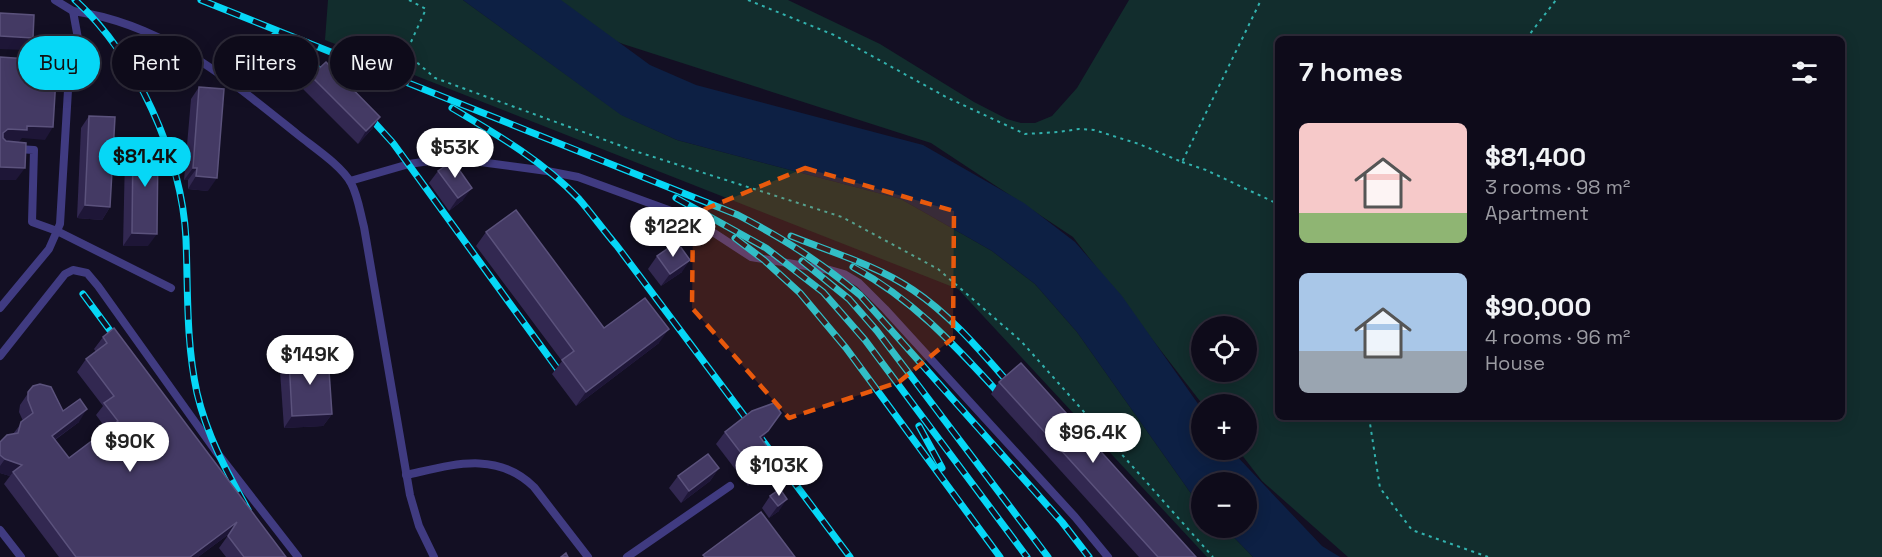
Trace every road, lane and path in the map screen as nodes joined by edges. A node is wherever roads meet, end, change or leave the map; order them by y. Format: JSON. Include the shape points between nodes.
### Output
{"nodes":[{"id":1,"x":55,"y":0,"type":"edge"},
{"id":2,"x":409,"y":0,"type":"edge"},
{"id":3,"x":748,"y":0,"type":"edge"},
{"id":4,"x":1260,"y":0,"type":"edge"},
{"id":5,"x":1556,"y":0,"type":"edge"},
{"id":6,"x":73,"y":11,"type":"junction"},
{"id":7,"x":78,"y":36,"type":"edge"},
{"id":8,"x":1528,"y":36,"type":"edge"},
{"id":9,"x":68,"y":90,"type":"edge"},
{"id":10,"x":0,"y":148,"type":"edge"},
{"id":11,"x":1182,"y":162,"type":"junction"},
{"id":12,"x":350,"y":182,"type":"junction"},
{"id":13,"x":1275,"y":203,"type":"edge"},
{"id":14,"x":57,"y":231,"type":"junction"},
{"id":15,"x":171,"y":288,"type":"dead end"},
{"id":16,"x":0,"y":308,"type":"edge"},
{"id":17,"x":0,"y":356,"type":"edge"},
{"id":18,"x":1370,"y":420,"type":"edge"},
{"id":19,"x":406,"y":475,"type":"junction"},
{"id":20,"x":730,"y":486,"type":"dead end"},
{"id":21,"x":0,"y":530,"type":"edge"},
{"id":22,"x":21,"y":557,"type":"edge"},
{"id":23,"x":298,"y":557,"type":"edge"},
{"id":24,"x":434,"y":557,"type":"edge"},
{"id":25,"x":588,"y":557,"type":"edge"},
{"id":26,"x":627,"y":557,"type":"edge"},
{"id":27,"x":1108,"y":557,"type":"edge"},
{"id":28,"x":1213,"y":557,"type":"edge"},
{"id":29,"x":1488,"y":557,"type":"edge"}],
"edges":[{"from":1,"to":6,"type":"lane"},
{"from":2,"to":28,"type":"path","via":[[426,9],[406,53],[435,78],[638,152],[842,217],[938,269],[1021,341]]},
{"from":3,"to":11,"type":"path","via":[[834,35],[946,97],[1024,134],[1094,130]]},
{"from":4,"to":11,"type":"path"},
{"from":5,"to":8,"type":"path"},
{"from":6,"to":7,"type":"lane"},
{"from":6,"to":12,"type":"lane","via":[[118,21],[182,48],[258,103]]},
{"from":9,"to":14,"type":"lane"},
{"from":10,"to":14,"type":"lane","via":[[34,150],[32,222]]},
{"from":11,"to":13,"type":"path"},
{"from":12,"to":19,"type":"lane","via":[[364,227]]},
{"from":12,"to":27,"type":"lane","via":[[409,164],[450,158],[561,174],[674,212],[751,257],[844,274],[885,309]]},
{"from":14,"to":15,"type":"lane"},
{"from":14,"to":16,"type":"lane","via":[[49,249]]},
{"from":17,"to":23,"type":"lane","via":[[65,274],[78,269],[87,273]]},
{"from":18,"to":29,"type":"path","via":[[1380,488],[1412,531]]},
{"from":19,"to":24,"type":"lane","via":[[419,526]]},
{"from":19,"to":25,"type":"lane","via":[[480,463],[510,469],[534,487]]},
{"from":20,"to":26,"type":"lane"},
{"from":21,"to":22,"type":"lane"}]}
